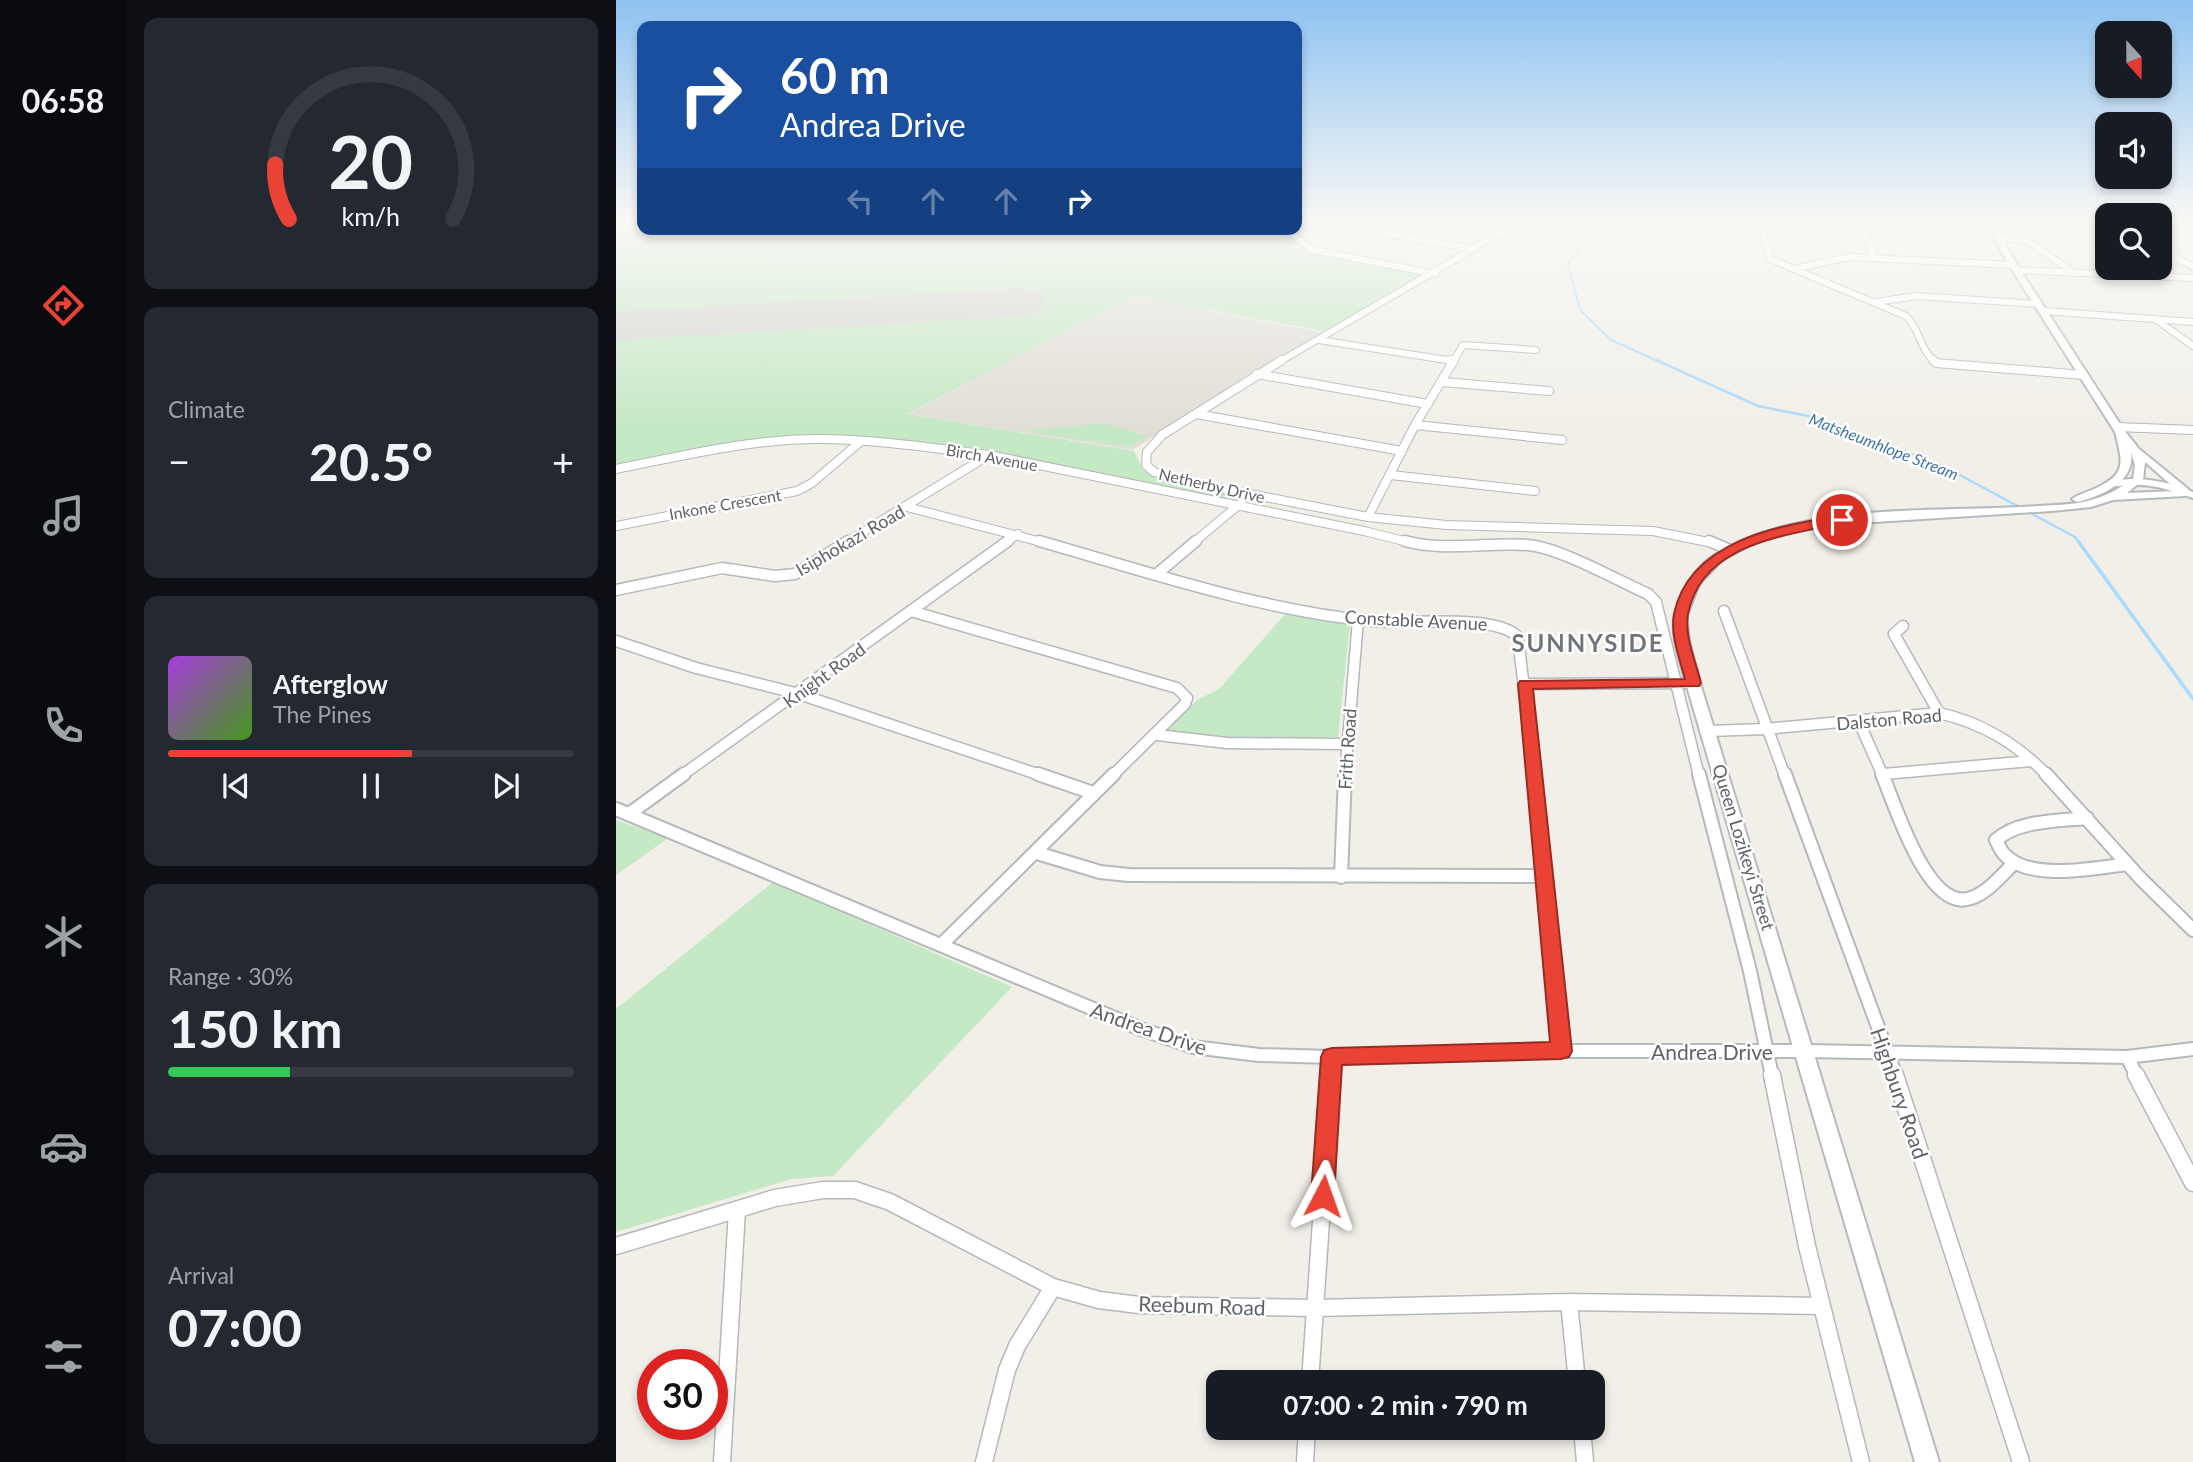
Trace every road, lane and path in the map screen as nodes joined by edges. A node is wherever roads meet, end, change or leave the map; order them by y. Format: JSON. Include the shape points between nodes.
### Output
{"nodes":[{"id":1,"x":1409,"y":289,"type":"edge"},
{"id":2,"x":1842,"y":289,"type":"edge"},
{"id":3,"x":2030,"y":289,"type":"edge"},
{"id":4,"x":1875,"y":302,"type":"junction"},
{"id":5,"x":2042,"y":307,"type":"junction"},
{"id":6,"x":2153,"y":318,"type":"junction"},
{"id":7,"x":2193,"y":322,"type":"edge"},
{"id":8,"x":1318,"y":340,"type":"junction"},
{"id":9,"x":2193,"y":346,"type":"edge"},
{"id":10,"x":1536,"y":350,"type":"dead end"},
{"id":11,"x":1453,"y":361,"type":"junction"},
{"id":12,"x":1258,"y":374,"type":"junction"},
{"id":13,"x":2083,"y":375,"type":"junction"},
{"id":14,"x":1442,"y":382,"type":"junction"},
{"id":15,"x":1549,"y":391,"type":"dead end"},
{"id":16,"x":1428,"y":404,"type":"junction"},
{"id":17,"x":1196,"y":414,"type":"junction"},
{"id":18,"x":1415,"y":425,"type":"junction"},
{"id":19,"x":2118,"y":429,"type":"junction"},
{"id":20,"x":2193,"y":430,"type":"edge"},
{"id":21,"x":1562,"y":440,"type":"dead end"},
{"id":22,"x":860,"y":442,"type":"junction"},
{"id":23,"x":2136,"y":449,"type":"junction"},
{"id":24,"x":1402,"y":451,"type":"junction"},
{"id":25,"x":989,"y":455,"type":"junction"},
{"id":26,"x":2127,"y":463,"type":"junction"},
{"id":27,"x":616,"y":469,"type":"edge"},
{"id":28,"x":1391,"y":475,"type":"junction"},
{"id":29,"x":2138,"y":480,"type":"junction"},
{"id":30,"x":2109,"y":484,"type":"junction"},
{"id":31,"x":1535,"y":491,"type":"dead end"},
{"id":32,"x":2182,"y":492,"type":"junction"},
{"id":33,"x":1252,"y":495,"type":"junction"},
{"id":34,"x":2103,"y":501,"type":"junction"},
{"id":35,"x":1238,"y":506,"type":"junction"},
{"id":36,"x":907,"y":507,"type":"junction"},
{"id":37,"x":2042,"y":508,"type":"junction"},
{"id":38,"x":1368,"y":517,"type":"junction"},
{"id":39,"x":1446,"y":524,"type":"junction"},
{"id":40,"x":616,"y":526,"type":"edge"},
{"id":41,"x":1018,"y":534,"type":"junction"},
{"id":42,"x":1442,"y":548,"type":"junction"},
{"id":43,"x":1730,"y":550,"type":"junction"},
{"id":44,"x":1157,"y":574,"type":"junction"},
{"id":45,"x":616,"y":590,"type":"edge"},
{"id":46,"x":911,"y":611,"type":"junction"},
{"id":47,"x":1724,"y":611,"type":"dead end"},
{"id":48,"x":1358,"y":620,"type":"junction"},
{"id":49,"x":1903,"y":626,"type":"dead end"},
{"id":50,"x":616,"y":641,"type":"edge"},
{"id":51,"x":1674,"y":682,"type":"junction"},
{"id":52,"x":1693,"y":683,"type":"junction"},
{"id":53,"x":1525,"y":684,"type":"junction"},
{"id":54,"x":799,"y":694,"type":"junction"},
{"id":55,"x":1939,"y":713,"type":"junction"},
{"id":56,"x":1860,"y":722,"type":"junction"},
{"id":57,"x":1765,"y":729,"type":"junction"},
{"id":58,"x":1709,"y":731,"type":"junction"},
{"id":59,"x":1157,"y":735,"type":"junction"},
{"id":60,"x":1346,"y":744,"type":"junction"},
{"id":61,"x":2031,"y":761,"type":"junction"},
{"id":62,"x":1884,"y":774,"type":"junction"},
{"id":63,"x":1093,"y":793,"type":"junction"},
{"id":64,"x":622,"y":811,"type":"edge"},
{"id":65,"x":2087,"y":818,"type":"junction"},
{"id":66,"x":1037,"y":853,"type":"junction"},
{"id":67,"x":2013,"y":864,"type":"junction"},
{"id":68,"x":2127,"y":864,"type":"junction"},
{"id":69,"x":1542,"y":876,"type":"junction"},
{"id":70,"x":1341,"y":877,"type":"junction"},
{"id":71,"x":2193,"y":930,"type":"edge"},
{"id":72,"x":941,"y":945,"type":"junction"},
{"id":73,"x":2193,"y":1049,"type":"edge"},
{"id":74,"x":1561,"y":1051,"type":"junction"},
{"id":75,"x":1768,"y":1051,"type":"junction"},
{"id":76,"x":1806,"y":1051,"type":"junction"},
{"id":77,"x":1888,"y":1052,"type":"junction"},
{"id":78,"x":1332,"y":1057,"type":"junction"},
{"id":79,"x":2127,"y":1057,"type":"junction"},
{"id":80,"x":2193,"y":1183,"type":"edge"},
{"id":81,"x":737,"y":1210,"type":"junction"},
{"id":82,"x":616,"y":1246,"type":"edge"},
{"id":83,"x":1053,"y":1287,"type":"junction"},
{"id":84,"x":1569,"y":1301,"type":"junction"},
{"id":85,"x":1820,"y":1306,"type":"junction"},
{"id":86,"x":1315,"y":1308,"type":"junction"},
{"id":87,"x":1311,"y":1370,"type":"edge"},
{"id":88,"x":1576,"y":1370,"type":"edge"},
{"id":89,"x":1306,"y":1440,"type":"edge"},
{"id":90,"x":1583,"y":1440,"type":"edge"},
{"id":91,"x":722,"y":1462,"type":"edge"},
{"id":92,"x":984,"y":1462,"type":"edge"},
{"id":93,"x":1305,"y":1462,"type":"edge"},
{"id":94,"x":1585,"y":1462,"type":"edge"},
{"id":95,"x":1861,"y":1462,"type":"edge"},
{"id":96,"x":1927,"y":1462,"type":"edge"},
{"id":97,"x":2021,"y":1462,"type":"edge"}],
"edges":[{"from":1,"to":8,"type":"street","name":"Netherby Drive"},
{"from":2,"to":4,"type":"street"},
{"from":3,"to":5,"type":"main road"},
{"from":4,"to":5,"type":"street","via":[[1916,296]]},
{"from":4,"to":13,"type":"street","via":[[1910,318],[1929,359],[1936,363]]},
{"from":5,"to":6,"type":"street"},
{"from":5,"to":13,"type":"main road"},
{"from":6,"to":7,"type":"street"},
{"from":6,"to":9,"type":"street"},
{"from":8,"to":11,"type":"street"},
{"from":8,"to":12,"type":"street","name":"Netherby Drive"},
{"from":10,"to":11,"type":"street","via":[[1465,344]]},
{"from":11,"to":14,"type":"street"},
{"from":12,"to":16,"type":"street"},
{"from":12,"to":17,"type":"street","name":"Netherby Drive"},
{"from":13,"to":19,"type":"main road"},
{"from":14,"to":15,"type":"street"},
{"from":14,"to":16,"type":"street"},
{"from":16,"to":18,"type":"street"},
{"from":17,"to":24,"type":"street"},
{"from":17,"to":33,"type":"street","name":"Netherby Drive","via":[[1151,447],[1146,465],[1167,477]]},
{"from":18,"to":21,"type":"street"},
{"from":18,"to":24,"type":"street"},
{"from":19,"to":20,"type":"street"},
{"from":19,"to":23,"type":"main road"},
{"from":19,"to":26,"type":"main road"},
{"from":22,"to":25,"type":"street","name":"Birch Avenue"},
{"from":22,"to":27,"type":"street","name":"Birch Avenue","via":[[779,441]]},
{"from":22,"to":40,"type":"street","name":"Inkone Crescent","via":[[797,491]]},
{"from":23,"to":29,"type":"main road","via":[[2141,461]]},
{"from":23,"to":32,"type":"main road"},
{"from":24,"to":28,"type":"street"},
{"from":25,"to":35,"type":"street","name":"Birch Avenue"},
{"from":25,"to":36,"type":"street","name":"Isiphokazi Road"},
{"from":26,"to":29,"type":"street"},
{"from":26,"to":30,"type":"main road","name":"Queen Lozikeyi Street"},
{"from":28,"to":31,"type":"street"},
{"from":28,"to":38,"type":"street"},
{"from":29,"to":30,"type":"street"},
{"from":29,"to":32,"type":"street"},
{"from":29,"to":34,"type":"main road","name":"Queen Lozikeyi Street"},
{"from":30,"to":37,"type":"main road","name":"Queen Lozikeyi Street","via":[[2081,498]]},
{"from":32,"to":34,"type":"main road"},
{"from":33,"to":35,"type":"street"},
{"from":33,"to":38,"type":"street","name":"Netherby Drive"},
{"from":34,"to":37,"type":"main road","name":"Queen Lozikeyi Street"},
{"from":35,"to":42,"type":"street","name":"Birch Avenue"},
{"from":35,"to":44,"type":"street"},
{"from":36,"to":41,"type":"street","name":"Constable Avenue"},
{"from":36,"to":45,"type":"street","name":"Isiphokazi Road","via":[[795,574],[775,576],[722,568]]},
{"from":37,"to":43,"type":"main road","name":"Queen Lozikeyi Street","via":[[1811,524],[1759,537]]},
{"from":38,"to":39,"type":"street","name":"Netherby Drive"},
{"from":39,"to":42,"type":"street"},
{"from":39,"to":43,"type":"street","name":"Netherby Drive","via":[[1653,530]]},
{"from":41,"to":44,"type":"street","name":"Constable Avenue"},
{"from":41,"to":46,"type":"street","name":"Knight Road"},
{"from":42,"to":51,"type":"street","name":"Birch Avenue","via":[[1507,545],[1548,549],[1648,594],[1656,602]]},
{"from":43,"to":52,"type":"main road","name":"Queen Lozikeyi Street","via":[[1702,573],[1684,603],[1681,629]]},
{"from":44,"to":48,"type":"street","name":"Constable Avenue"},
{"from":46,"to":54,"type":"street","name":"Knight Road"},
{"from":46,"to":59,"type":"street","via":[[1177,688],[1187,698],[1185,704]]},
{"from":47,"to":57,"type":"street","name":"Highbury Road"},
{"from":48,"to":53,"type":"street","name":"Constable Avenue","via":[[1499,624],[1518,637]]},
{"from":48,"to":60,"type":"street","name":"Frith Road"},
{"from":49,"to":55,"type":"street","via":[[1894,634]]},
{"from":50,"to":54,"type":"street","via":[[696,668]]},
{"from":51,"to":52,"type":"street"},
{"from":51,"to":53,"type":"street"},
{"from":51,"to":75,"type":"street","name":"Birch Avenue","via":[[1730,887]]},
{"from":52,"to":58,"type":"main road","name":"Queen Lozikeyi Street"},
{"from":53,"to":69,"type":"street","name":"Constable Avenue"},
{"from":54,"to":63,"type":"street"},
{"from":54,"to":64,"type":"street","name":"Knight Road"},
{"from":55,"to":56,"type":"street","name":"Dalston Road"},
{"from":55,"to":61,"type":"street","name":"Dalston Road","via":[[1986,728]]},
{"from":56,"to":57,"type":"street","name":"Dalston Road"},
{"from":56,"to":62,"type":"street"},
{"from":57,"to":58,"type":"street","name":"Dalston Road"},
{"from":57,"to":77,"type":"street","name":"Highbury Road"},
{"from":58,"to":76,"type":"main road","name":"Queen Lozikeyi Street"},
{"from":59,"to":60,"type":"street","via":[[1195,743]]},
{"from":59,"to":63,"type":"street"},
{"from":60,"to":70,"type":"street","name":"Frith Road"},
{"from":61,"to":62,"type":"street"},
{"from":61,"to":65,"type":"street","name":"Dalston Road"},
{"from":62,"to":67,"type":"street","via":[[1925,874],[1950,899],[1959,902],[1978,897]]},
{"from":63,"to":66,"type":"street"},
{"from":64,"to":72,"type":"street","name":"Andrea Drive"},
{"from":65,"to":67,"type":"street","via":[[1999,835],[1998,847]]},
{"from":65,"to":68,"type":"street","name":"Dalston Road"},
{"from":66,"to":70,"type":"street","via":[[1109,873]]},
{"from":66,"to":72,"type":"street"},
{"from":67,"to":68,"type":"street","via":[[2047,870]]},
{"from":68,"to":71,"type":"street","name":"Dalston Road"},
{"from":69,"to":70,"type":"street"},
{"from":69,"to":74,"type":"street","name":"Constable Avenue"},
{"from":72,"to":78,"type":"street","name":"Andrea Drive","via":[[1193,1047]]},
{"from":73,"to":79,"type":"street","name":"Andrea Drive"},
{"from":74,"to":75,"type":"street","name":"Andrea Drive"},
{"from":74,"to":78,"type":"street","name":"Andrea Drive"},
{"from":75,"to":76,"type":"street","name":"Andrea Drive"},
{"from":75,"to":85,"type":"street","name":"Birch Avenue"},
{"from":76,"to":77,"type":"street","name":"Andrea Drive"},
{"from":76,"to":96,"type":"main road","name":"Queen Lozikeyi Street"},
{"from":77,"to":79,"type":"street","name":"Andrea Drive"},
{"from":77,"to":97,"type":"street","name":"Highbury Road"},
{"from":78,"to":86,"type":"street"},
{"from":79,"to":80,"type":"street"},
{"from":81,"to":82,"type":"street","name":"Reebum Road"},
{"from":81,"to":83,"type":"street","name":"Reebum Road","via":[[822,1190],[855,1190],[890,1202]]},
{"from":81,"to":91,"type":"street"},
{"from":83,"to":86,"type":"street","name":"Reebum Road","via":[[1139,1305]]},
{"from":83,"to":92,"type":"street","via":[[1007,1370]]},
{"from":84,"to":85,"type":"street","name":"Reebum Road"},
{"from":84,"to":86,"type":"street","name":"Reebum Road"},
{"from":84,"to":88,"type":"street"},
{"from":85,"to":95,"type":"street","name":"Birch Avenue"},
{"from":86,"to":87,"type":"street"},
{"from":89,"to":93,"type":"street"},
{"from":90,"to":94,"type":"street"}]}
